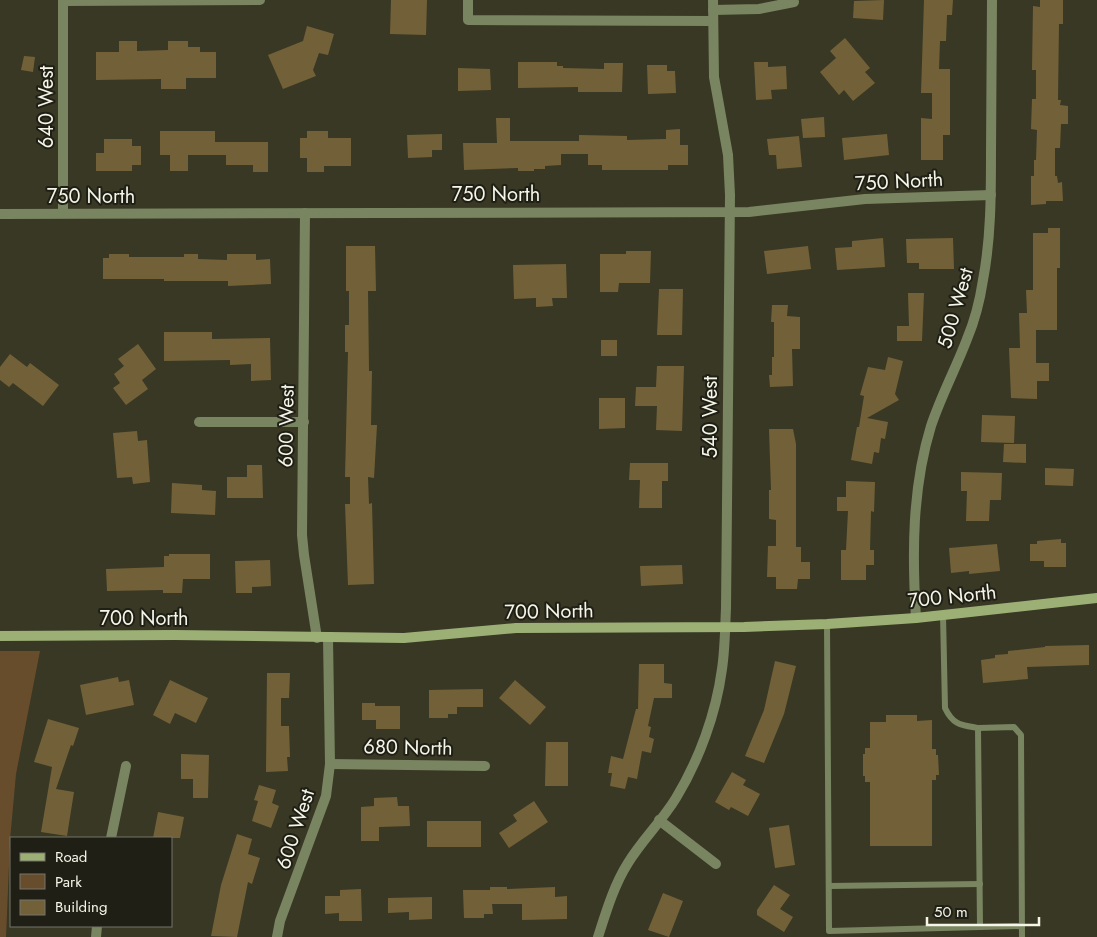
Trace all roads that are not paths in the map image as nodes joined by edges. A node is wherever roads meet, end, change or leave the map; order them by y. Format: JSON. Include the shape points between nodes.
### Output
{"nodes":[{"id":1,"x":260,"y":0,"type":"edge"},
{"id":2,"x":468,"y":0,"type":"edge"},
{"id":3,"x":992,"y":0,"type":"edge"},
{"id":4,"x":63,"y":1,"type":"edge"},
{"id":5,"x":794,"y":2,"type":"dead end"},
{"id":6,"x":713,"y":10,"type":"edge"},
{"id":7,"x":990,"y":195,"type":"junction"},
{"id":8,"x":730,"y":211,"type":"junction"},
{"id":9,"x":63,"y":213,"type":"junction"},
{"id":10,"x":305,"y":213,"type":"junction"},
{"id":11,"x":0,"y":214,"type":"edge"},
{"id":12,"x":199,"y":422,"type":"dead end"},
{"id":13,"x":304,"y":422,"type":"junction"},
{"id":14,"x":1097,"y":598,"type":"edge"},
{"id":15,"x":943,"y":615,"type":"junction"},
{"id":16,"x":916,"y":618,"type":"junction"},
{"id":17,"x":827,"y":624,"type":"junction"},
{"id":18,"x":725,"y":628,"type":"junction"},
{"id":19,"x":0,"y":636,"type":"edge"},
{"id":20,"x":317,"y":638,"type":"junction"},
{"id":21,"x":328,"y":638,"type":"junction"},
{"id":22,"x":978,"y":728,"type":"junction"},
{"id":23,"x":330,"y":764,"type":"junction"},
{"id":24,"x":126,"y":766,"type":"dead end"},
{"id":25,"x":485,"y":766,"type":"dead end"},
{"id":26,"x":659,"y":820,"type":"junction"},
{"id":27,"x":111,"y":837,"type":"edge"},
{"id":28,"x":716,"y":864,"type":"dead end"},
{"id":29,"x":980,"y":884,"type":"junction"},
{"id":30,"x":828,"y":886,"type":"junction"},
{"id":31,"x":1022,"y":926,"type":"junction"},
{"id":32,"x":980,"y":927,"type":"junction"},
{"id":33,"x":277,"y":937,"type":"edge"},
{"id":34,"x":598,"y":937,"type":"edge"},
{"id":35,"x":1022,"y":937,"type":"edge"}],
"edges":[{"from":1,"to":4,"type":"street"},
{"from":2,"to":6,"type":"street","via":[[468,20]]},
{"from":3,"to":7,"type":"street","name":"500 West"},
{"from":4,"to":9,"type":"street","name":"640 West"},
{"from":5,"to":6,"type":"street","via":[[759,9]]},
{"from":6,"to":8,"type":"street","name":"540 West","via":[[714,77],[728,155]]},
{"from":7,"to":8,"type":"street","name":"750 North","via":[[865,199],[749,212]]},
{"from":7,"to":16,"type":"street","name":"500 West","via":[[987,257],[977,309],[934,418],[921,468],[915,518]]},
{"from":8,"to":10,"type":"street","name":"750 North"},
{"from":8,"to":18,"type":"street","name":"540 West"},
{"from":9,"to":10,"type":"street","name":"750 North"},
{"from":9,"to":11,"type":"street","name":"750 North"},
{"from":10,"to":13,"type":"street","name":"600 West"},
{"from":12,"to":13,"type":"street"},
{"from":13,"to":20,"type":"street","name":"600 West","via":[[303,545]]},
{"from":14,"to":15,"type":"street","name":"700 North"},
{"from":15,"to":16,"type":"street","name":"700 North"},
{"from":15,"to":22,"type":"lane","via":[[945,708],[950,718],[960,725]]},
{"from":16,"to":17,"type":"street","name":"700 North"},
{"from":17,"to":18,"type":"street","name":"700 North"},
{"from":17,"to":30,"type":"lane"},
{"from":18,"to":21,"type":"street","name":"700 North","via":[[532,628],[404,638]]},
{"from":18,"to":26,"type":"street","name":"540 West","via":[[718,691],[702,744],[675,800]]},
{"from":19,"to":20,"type":"street","name":"700 North"},
{"from":20,"to":21,"type":"street","name":"700 North"},
{"from":21,"to":23,"type":"street","name":"600 West"},
{"from":22,"to":29,"type":"lane"},
{"from":22,"to":31,"type":"lane","via":[[1014,727],[1021,735]]},
{"from":23,"to":25,"type":"street","name":"680 North"},
{"from":23,"to":33,"type":"street","name":"600 West","via":[[326,796]]},
{"from":24,"to":27,"type":"street"},
{"from":26,"to":28,"type":"street"},
{"from":26,"to":34,"type":"street","name":"540 West","via":[[628,863]]},
{"from":29,"to":30,"type":"lane"},
{"from":29,"to":32,"type":"lane"},
{"from":30,"to":32,"type":"lane","via":[[829,930]]},
{"from":31,"to":32,"type":"lane"},
{"from":31,"to":35,"type":"lane"}]}
